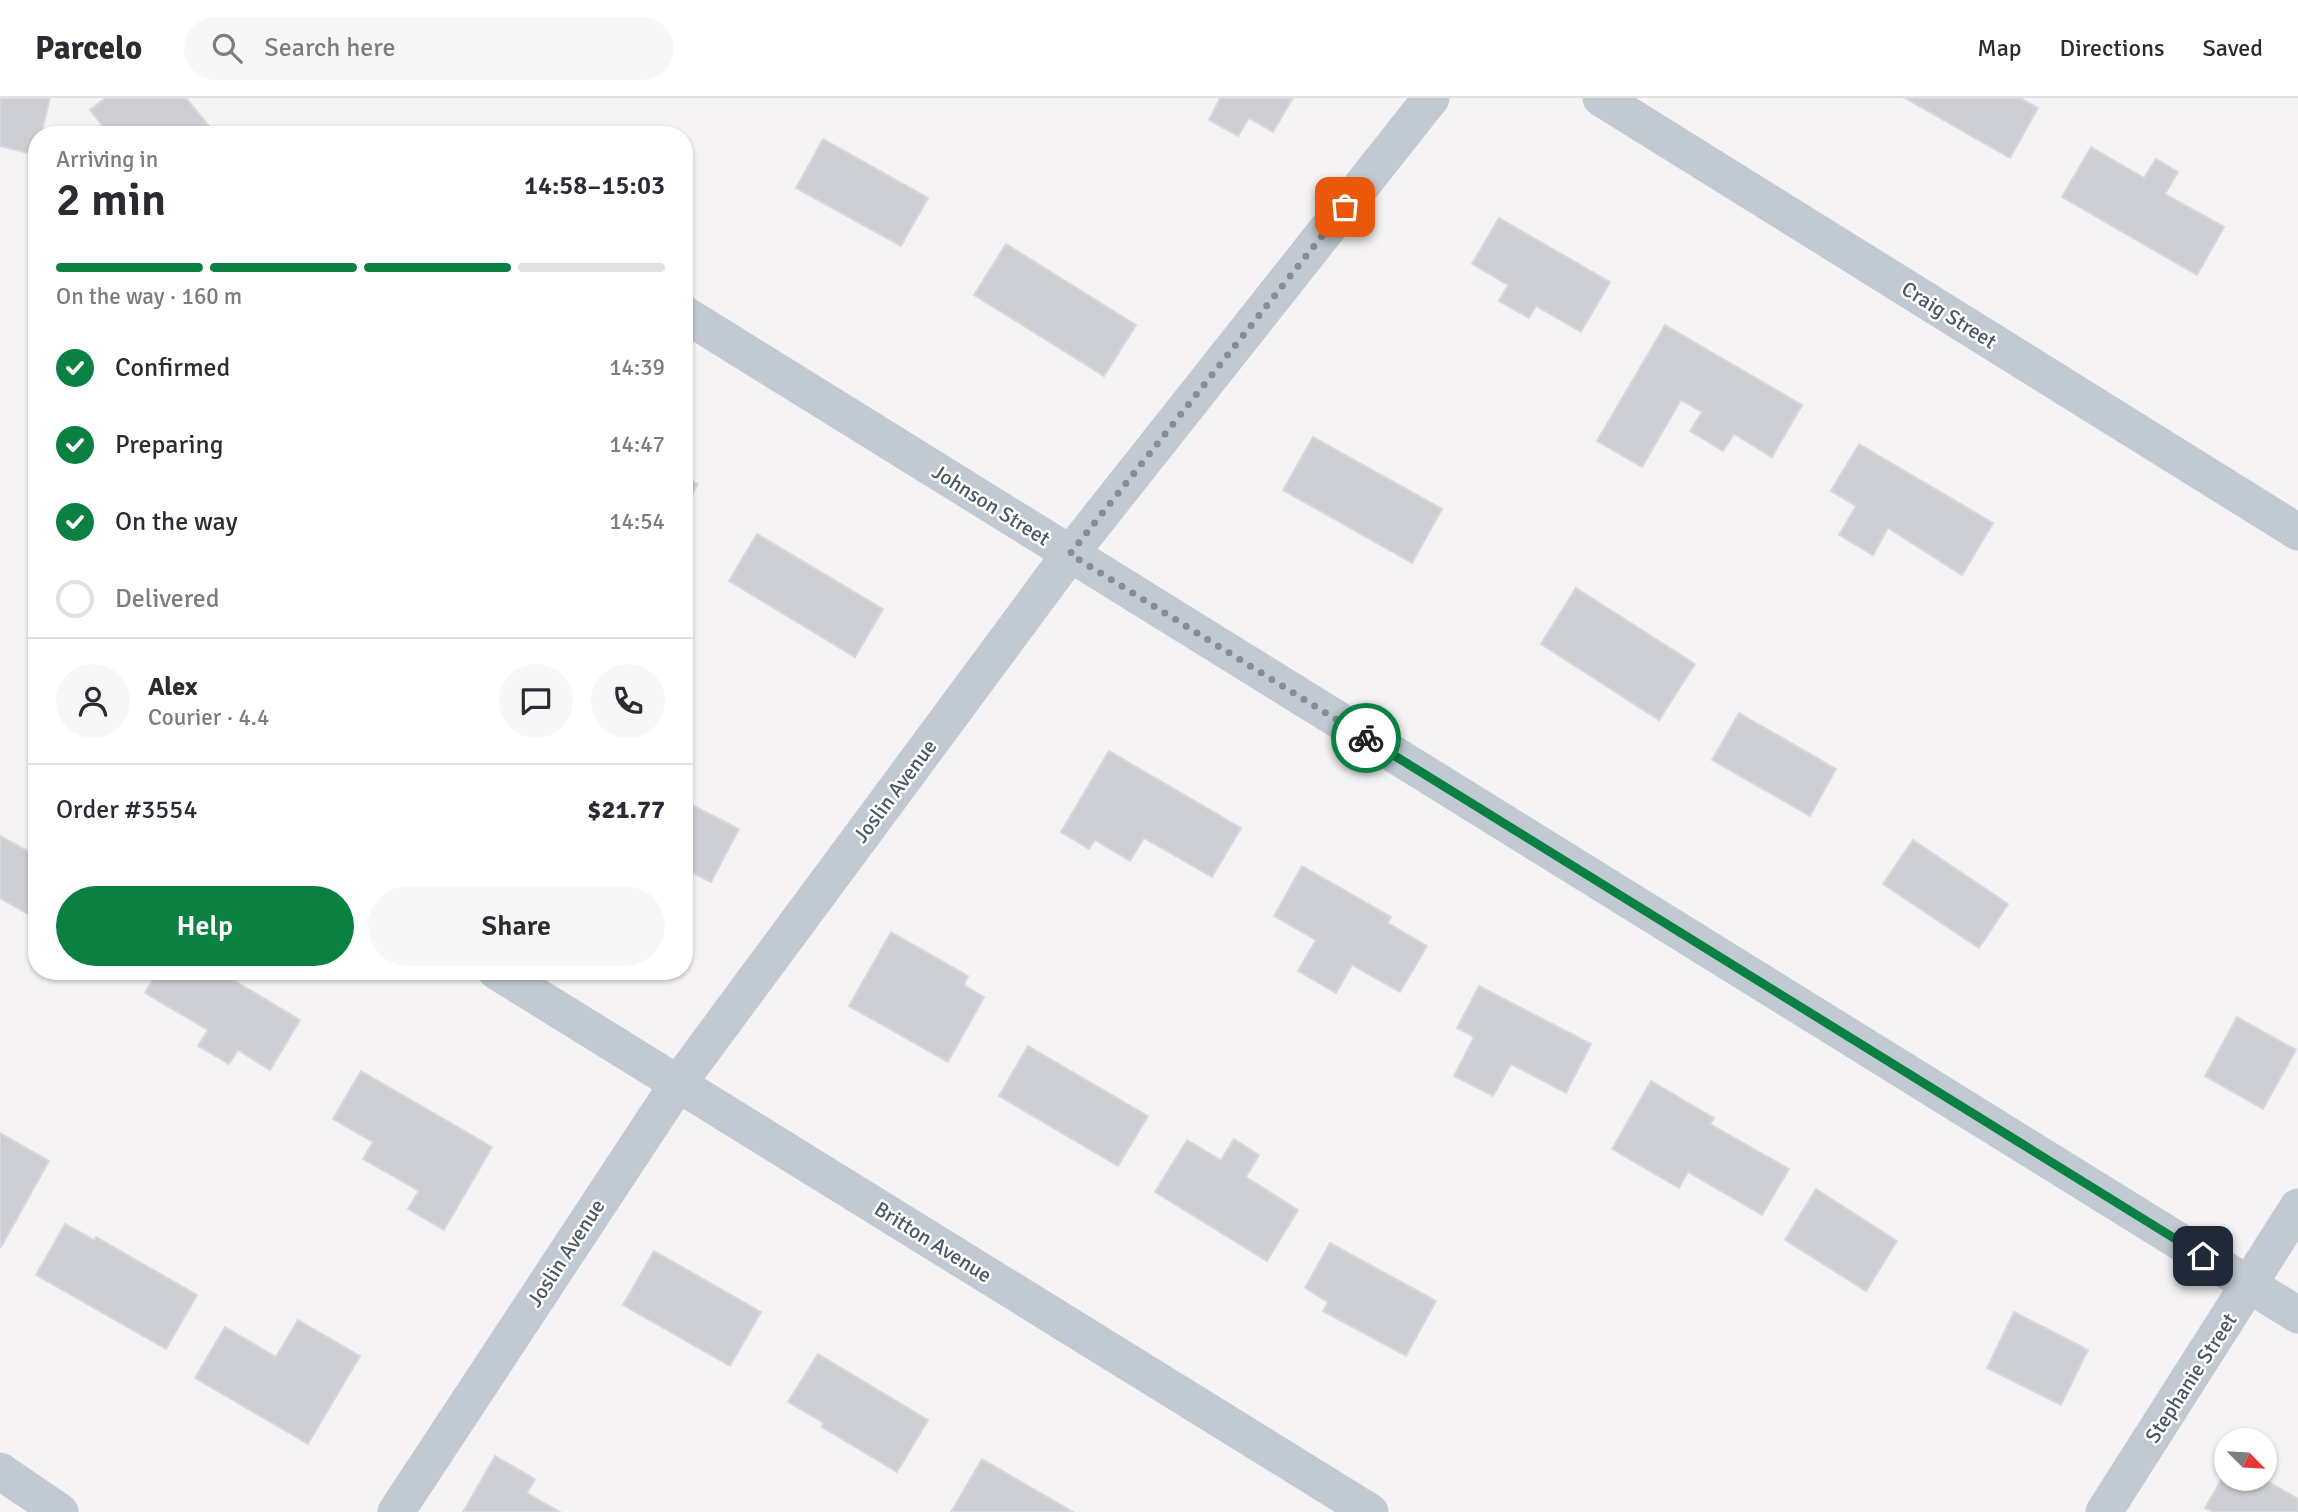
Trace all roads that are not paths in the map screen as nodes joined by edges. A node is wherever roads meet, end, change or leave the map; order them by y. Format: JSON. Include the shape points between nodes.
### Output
{"nodes":[{"id":1,"x":1431,"y":98,"type":"edge"},
{"id":2,"x":1601,"y":98,"type":"edge"},
{"id":3,"x":693,"y":320,"type":"edge"},
{"id":4,"x":2298,"y":532,"type":"edge"},
{"id":5,"x":1070,"y":554,"type":"junction"},
{"id":6,"x":510,"y":980,"type":"edge"},
{"id":7,"x":677,"y":1085,"type":"junction"},
{"id":8,"x":2298,"y":1207,"type":"edge"},
{"id":9,"x":2250,"y":1286,"type":"junction"},
{"id":10,"x":2298,"y":1315,"type":"edge"},
{"id":11,"x":0,"y":1471,"type":"edge"},
{"id":12,"x":60,"y":1512,"type":"edge"},
{"id":13,"x":396,"y":1512,"type":"edge"},
{"id":14,"x":1370,"y":1512,"type":"edge"},
{"id":15,"x":2104,"y":1512,"type":"edge"}],
"edges":[{"from":1,"to":5,"type":"street","name":"Joslin Avenue"},
{"from":2,"to":4,"type":"street","name":"Craig Street"},
{"from":3,"to":5,"type":"street","name":"Johnson Street"},
{"from":5,"to":7,"type":"street","name":"Joslin Avenue"},
{"from":5,"to":9,"type":"street","name":"Johnson Street"},
{"from":6,"to":7,"type":"street","name":"Britton Avenue"},
{"from":7,"to":13,"type":"street","name":"Joslin Avenue"},
{"from":7,"to":14,"type":"street","name":"Britton Avenue"},
{"from":8,"to":9,"type":"street","name":"Stephanie Street"},
{"from":9,"to":10,"type":"street","name":"Johnson Street"},
{"from":9,"to":15,"type":"street","name":"Stephanie Street"},
{"from":11,"to":12,"type":"street"}]}
